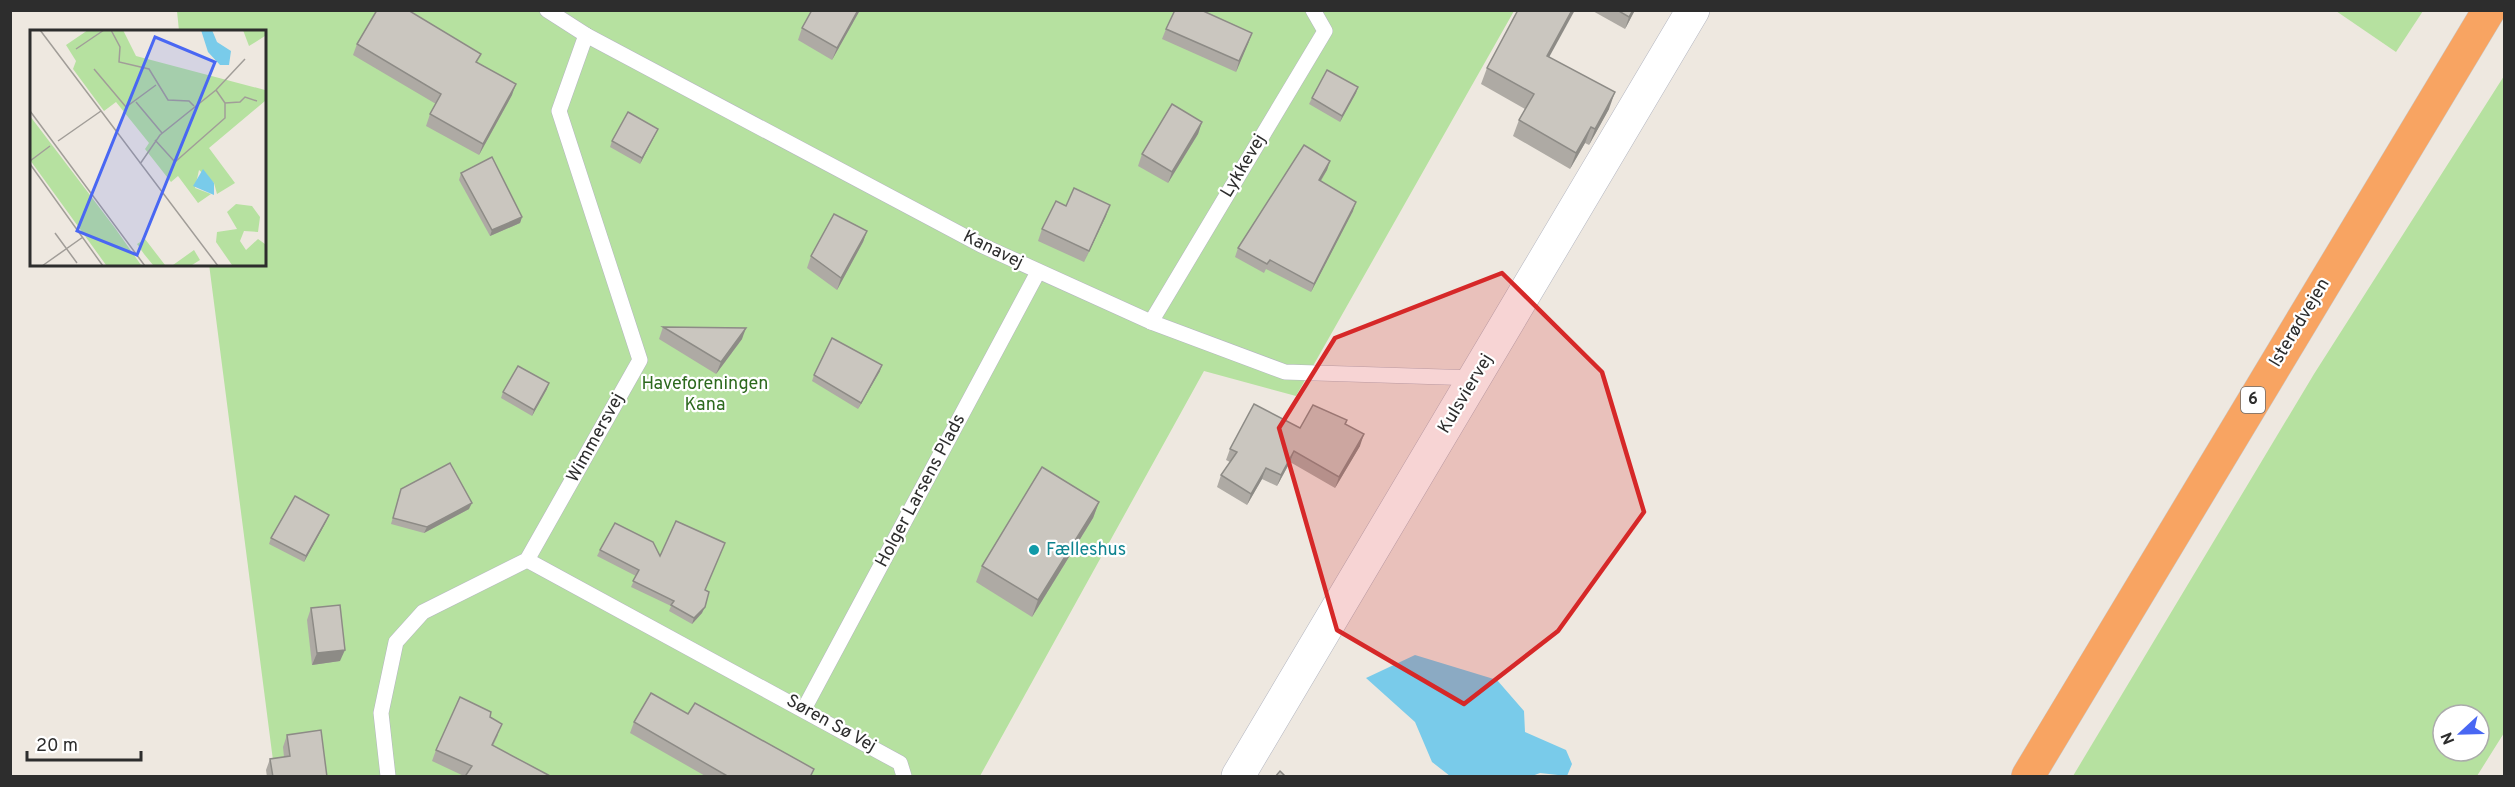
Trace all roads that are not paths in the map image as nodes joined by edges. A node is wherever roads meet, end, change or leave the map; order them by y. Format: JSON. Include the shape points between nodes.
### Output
{"nodes":[{"id":1,"x":547,"y":10,"type":"edge"},
{"id":2,"x":1313,"y":10,"type":"edge"},
{"id":3,"x":1693,"y":10,"type":"edge"},
{"id":4,"x":2484,"y":15,"type":"edge"},
{"id":5,"x":586,"y":35,"type":"junction"},
{"id":6,"x":1038,"y":273,"type":"junction"},
{"id":7,"x":1151,"y":322,"type":"junction"},
{"id":8,"x":1476,"y":378,"type":"junction"},
{"id":9,"x":527,"y":560,"type":"junction"},
{"id":10,"x":804,"y":709,"type":"junction"},
{"id":11,"x":388,"y":777,"type":"edge"},
{"id":12,"x":904,"y":777,"type":"edge"},
{"id":13,"x":1238,"y":777,"type":"edge"},
{"id":14,"x":2028,"y":777,"type":"edge"}],
"edges":[{"from":1,"to":5,"type":"lane","name":"Kanavej"},
{"from":2,"to":7,"type":"lane","name":"Lykkevej","via":[[1325,31]]},
{"from":3,"to":8,"type":"street","name":"Kulsviervej"},
{"from":4,"to":14,"type":"highway","name":"Isterødvejen","number":"6"},
{"from":5,"to":6,"type":"lane","name":"Kanavej"},
{"from":5,"to":9,"type":"lane","name":"Wimmersvej","via":[[559,111],[640,360]]},
{"from":6,"to":7,"type":"lane","name":"Kanavej"},
{"from":6,"to":10,"type":"lane","name":"Holger Larsens Plads"},
{"from":7,"to":8,"type":"lane","name":"Kanavej","via":[[1285,372]]},
{"from":8,"to":13,"type":"street","name":"Kulsviervej"},
{"from":9,"to":10,"type":"lane","name":"Søren Sø Vej"},
{"from":9,"to":11,"type":"lane","via":[[423,612],[396,642],[381,713]]},
{"from":10,"to":12,"type":"lane","name":"Søren Sø Vej","via":[[900,763]]}]}
